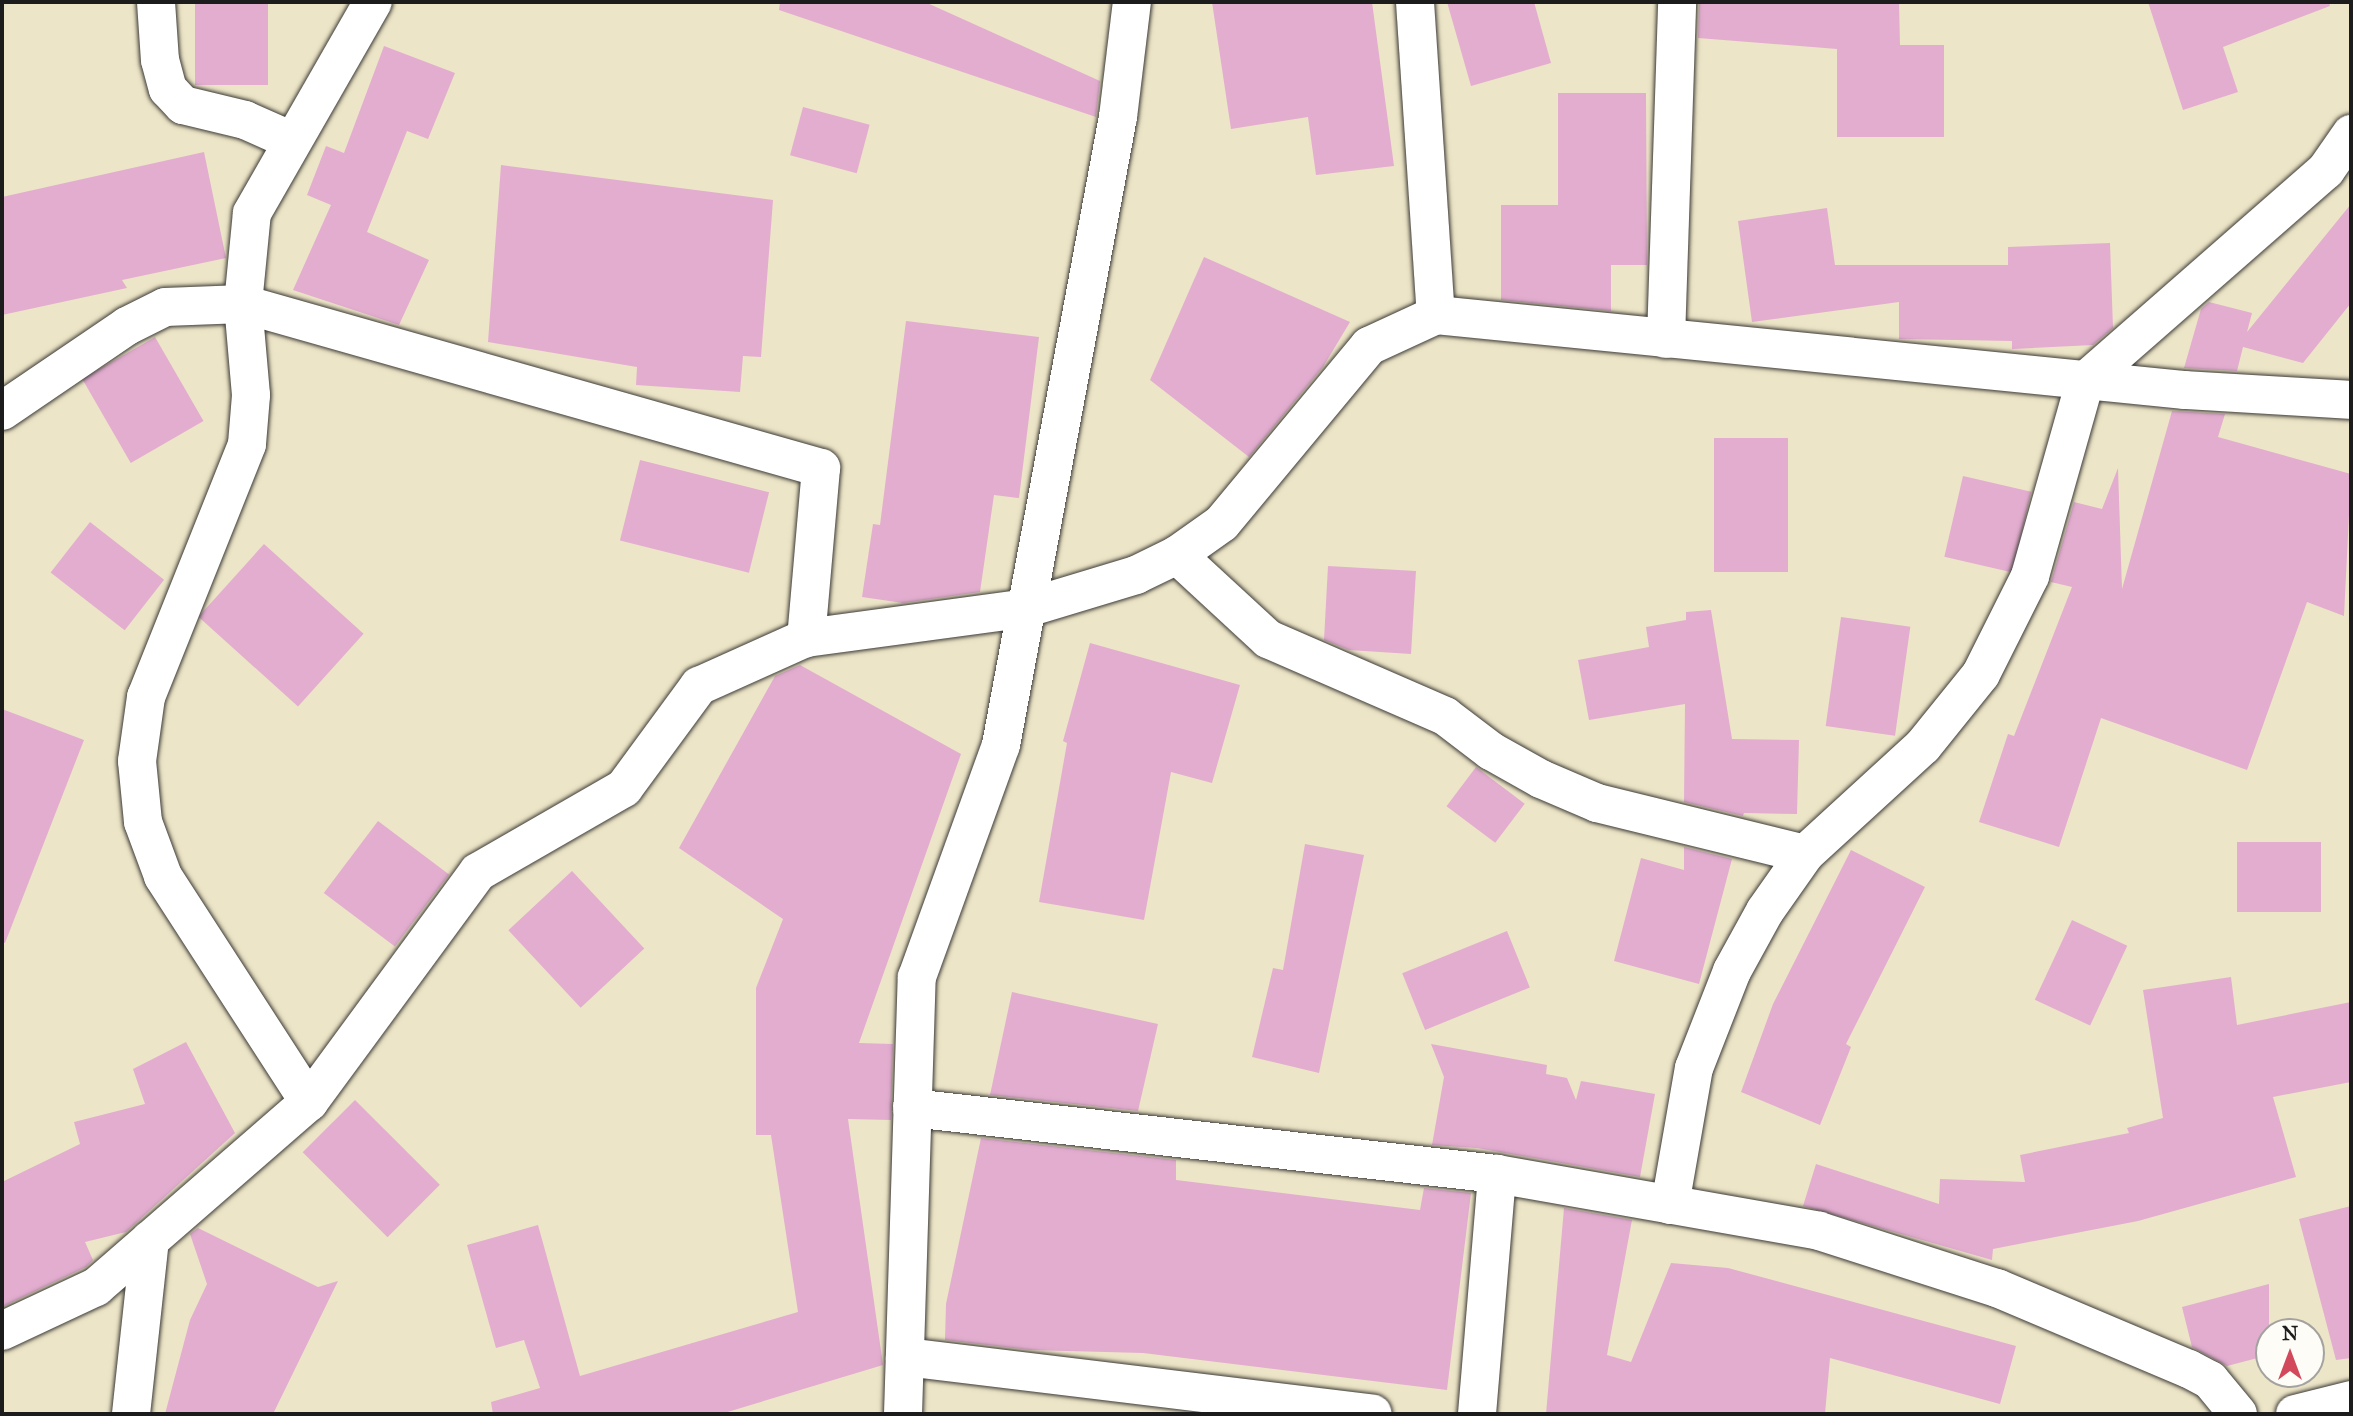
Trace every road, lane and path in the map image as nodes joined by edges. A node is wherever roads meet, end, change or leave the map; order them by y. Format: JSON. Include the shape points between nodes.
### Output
{"nodes":[{"id":1,"x":156,"y":2,"type":"edge"},
{"id":2,"x":373,"y":2,"type":"edge"},
{"id":3,"x":1132,"y":2,"type":"edge"},
{"id":4,"x":1415,"y":2,"type":"edge"},
{"id":5,"x":1676,"y":2,"type":"edge"},
{"id":6,"x":2351,"y":134,"type":"edge"},
{"id":7,"x":290,"y":140,"type":"junction"},
{"id":8,"x":243,"y":304,"type":"junction"},
{"id":9,"x":1436,"y":315,"type":"junction"},
{"id":10,"x":1666,"y":339,"type":"junction"},
{"id":11,"x":2085,"y":381,"type":"junction"},
{"id":12,"x":2351,"y":400,"type":"edge"},
{"id":13,"x":2,"y":411,"type":"edge"},
{"id":14,"x":1177,"y":555,"type":"junction"},
{"id":15,"x":1027,"y":608,"type":"junction"},
{"id":16,"x":806,"y":638,"type":"junction"},
{"id":17,"x":1805,"y":855,"type":"junction"},
{"id":18,"x":309,"y":1102,"type":"junction"},
{"id":19,"x":912,"y":1108,"type":"junction"},
{"id":20,"x":1497,"y":1174,"type":"junction"},
{"id":21,"x":1671,"y":1205,"type":"junction"},
{"id":22,"x":150,"y":1240,"type":"junction"},
{"id":23,"x":2,"y":1331,"type":"edge"},
{"id":24,"x":905,"y":1357,"type":"junction"},
{"id":25,"x":2351,"y":1400,"type":"edge"},
{"id":26,"x":131,"y":1414,"type":"edge"},
{"id":27,"x":903,"y":1414,"type":"edge"},
{"id":28,"x":1373,"y":1414,"type":"edge"},
{"id":29,"x":1477,"y":1414,"type":"edge"},
{"id":30,"x":2238,"y":1414,"type":"edge"},
{"id":31,"x":2295,"y":1414,"type":"edge"}],
"edges":[{"from":1,"to":7,"type":"street","via":[[160,60],[168,89],[183,105],[245,120]]},
{"from":2,"to":7,"type":"street"},
{"from":3,"to":15,"type":"street","via":[[1118,117]]},
{"from":4,"to":9,"type":"street"},
{"from":5,"to":10,"type":"street"},
{"from":6,"to":11,"type":"street","via":[[2326,170]]},
{"from":7,"to":8,"type":"street","via":[[252,212]]},
{"from":8,"to":13,"type":"street","via":[[165,307],[127,326]]},
{"from":8,"to":16,"type":"street","via":[[821,468]]},
{"from":8,"to":18,"type":"street","via":[[251,395],[247,444],[146,697],[137,761],[143,822],[163,876]]},
{"from":9,"to":10,"type":"street"},
{"from":9,"to":14,"type":"street","via":[[1369,346],[1223,523]]},
{"from":10,"to":11,"type":"street"},
{"from":11,"to":12,"type":"street"},
{"from":11,"to":17,"type":"street","via":[[2030,576],[1981,674],[1923,746]]},
{"from":14,"to":15,"type":"street","via":[[1136,575]]},
{"from":14,"to":17,"type":"street","via":[[1268,639],[1445,716],[1491,751],[1541,779],[1597,803]]},
{"from":15,"to":16,"type":"street"},
{"from":15,"to":19,"type":"street","via":[[1001,745],[917,977]]},
{"from":16,"to":18,"type":"street","via":[[699,686],[624,788],[478,872]]},
{"from":17,"to":21,"type":"street","via":[[1765,911],[1711,1018],[1694,1068]]},
{"from":18,"to":22,"type":"street"},
{"from":19,"to":20,"type":"street"},
{"from":19,"to":24,"type":"street"},
{"from":20,"to":21,"type":"street"},
{"from":20,"to":29,"type":"street"},
{"from":21,"to":30,"type":"street","via":[[1819,1231],[1997,1288],[2189,1369],[2210,1380]]},
{"from":22,"to":23,"type":"street","via":[[96,1287]]},
{"from":22,"to":26,"type":"street"},
{"from":24,"to":27,"type":"street"},
{"from":24,"to":28,"type":"street"},
{"from":25,"to":31,"type":"street"}]}
